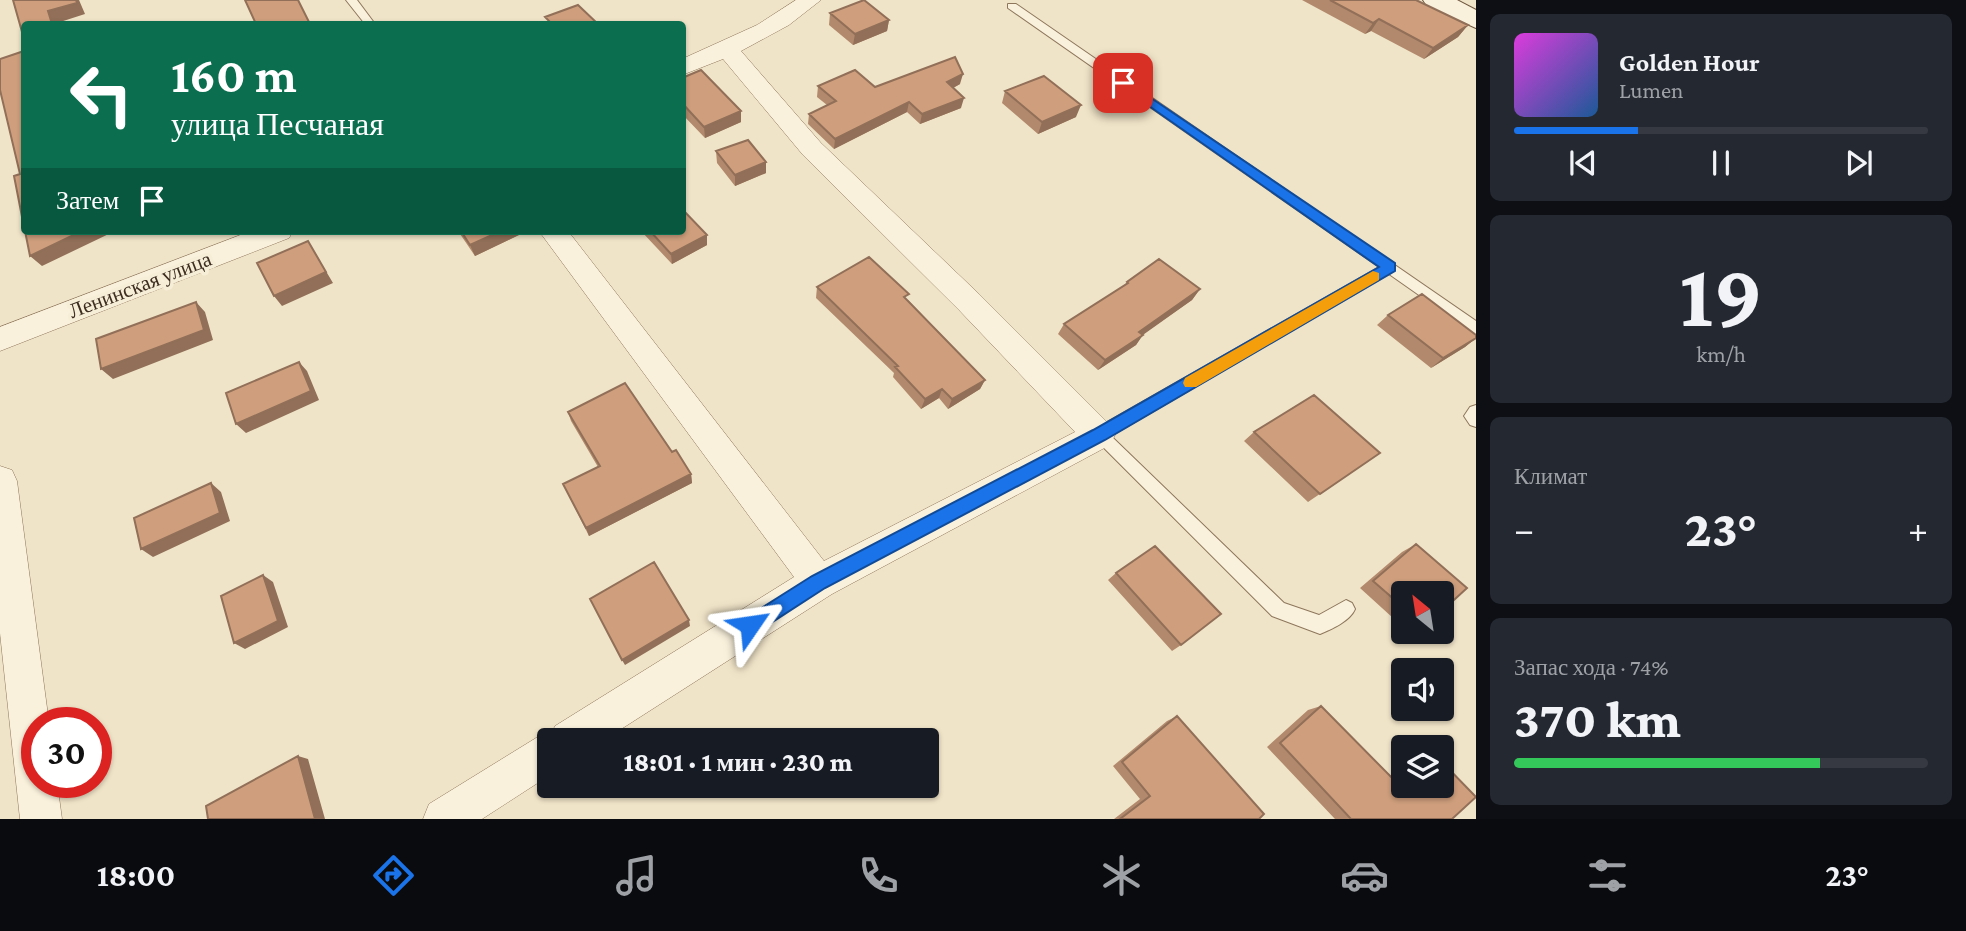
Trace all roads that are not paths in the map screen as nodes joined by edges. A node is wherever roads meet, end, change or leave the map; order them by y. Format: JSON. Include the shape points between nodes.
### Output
{"nodes":[{"id":1,"x":351,"y":0,"type":"edge"},
{"id":2,"x":810,"y":0,"type":"edge"},
{"id":3,"x":1436,"y":0,"type":"edge"},
{"id":4,"x":1012,"y":6,"type":"dead end"},
{"id":5,"x":1476,"y":20,"type":"edge"},
{"id":6,"x":368,"y":21,"type":"edge"},
{"id":7,"x":727,"y":49,"type":"junction"},
{"id":8,"x":686,"y":66,"type":"edge"},
{"id":9,"x":269,"y":235,"type":"edge"},
{"id":10,"x":556,"y":235,"type":"edge"},
{"id":11,"x":1390,"y":267,"type":"junction"},
{"id":12,"x":1476,"y":329,"type":"edge"},
{"id":13,"x":0,"y":339,"type":"edge"},
{"id":14,"x":1476,"y":412,"type":"edge"},
{"id":15,"x":1476,"y":420,"type":"edge"},
{"id":16,"x":1099,"y":435,"type":"junction"},
{"id":17,"x":0,"y":481,"type":"edge"},
{"id":18,"x":819,"y":582,"type":"junction"},
{"id":19,"x":1346,"y":609,"type":"dead end"},
{"id":20,"x":588,"y":728,"type":"edge"},
{"id":21,"x":537,"y":760,"type":"edge"},
{"id":22,"x":41,"y":819,"type":"edge"},
{"id":23,"x":444,"y":819,"type":"edge"}],
"edges":[{"from":1,"to":6,"type":"lane"},
{"from":2,"to":7,"type":"street"},
{"from":3,"to":5,"type":"street"},
{"from":4,"to":11,"type":"lane"},
{"from":7,"to":8,"type":"street"},
{"from":7,"to":16,"type":"street","via":[[812,149]]},
{"from":9,"to":13,"type":"street","name":"Ленинская улица"},
{"from":10,"to":18,"type":"street"},
{"from":11,"to":12,"type":"lane"},
{"from":11,"to":16,"type":"lane"},
{"from":14,"to":15,"type":"lane","via":[[1472,416]]},
{"from":16,"to":18,"type":"street"},
{"from":16,"to":19,"type":"lane","via":[[1278,610],[1320,625]]},
{"from":17,"to":22,"type":"street"},
{"from":18,"to":20,"type":"street"},
{"from":21,"to":23,"type":"street"}]}
